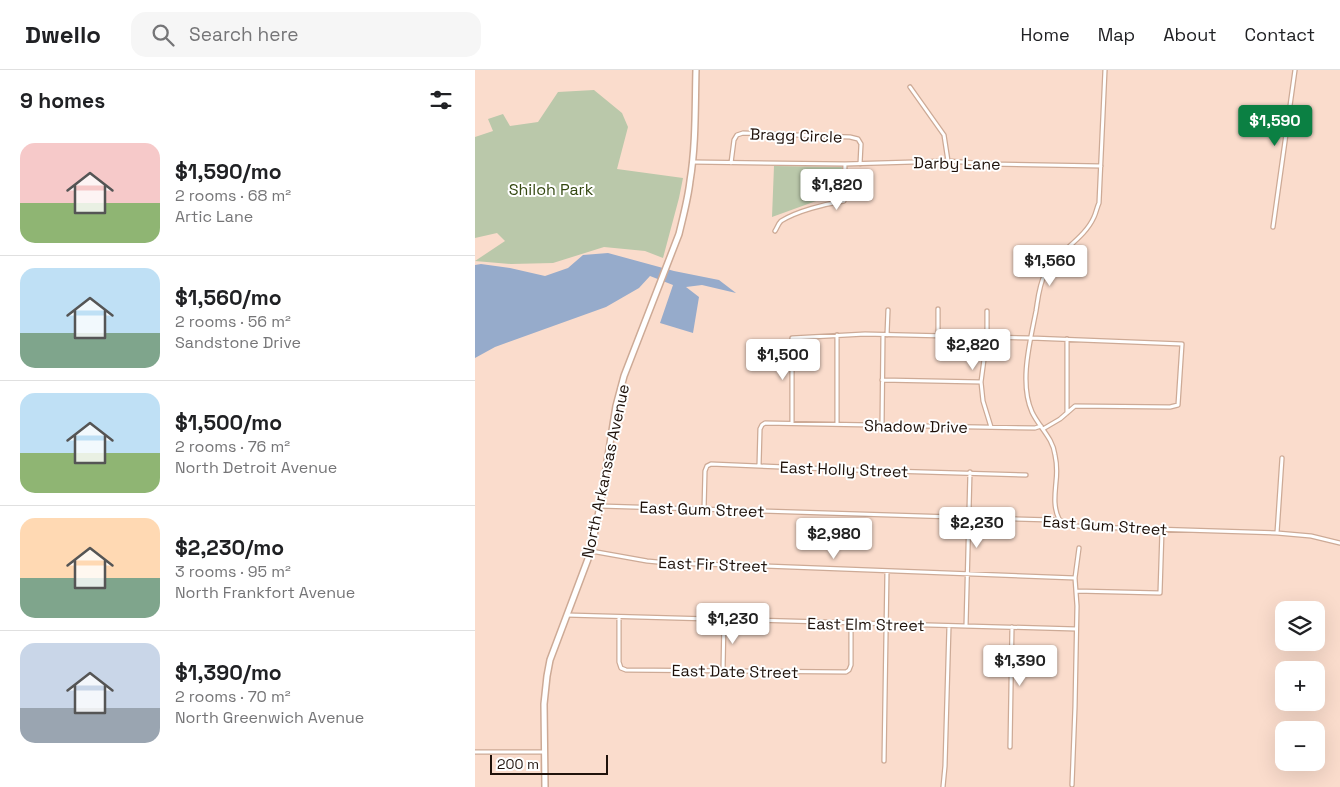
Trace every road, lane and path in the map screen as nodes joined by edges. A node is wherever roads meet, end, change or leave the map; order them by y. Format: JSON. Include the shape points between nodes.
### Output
{"nodes":[{"id":1,"x":696,"y":70,"type":"edge"},
{"id":2,"x":1105,"y":70,"type":"edge"},
{"id":3,"x":1295,"y":70,"type":"edge"},
{"id":4,"x":910,"y":87,"type":"dead end"},
{"id":5,"x":948,"y":161,"type":"junction"},
{"id":6,"x":693,"y":162,"type":"junction"},
{"id":7,"x":731,"y":163,"type":"junction"},
{"id":8,"x":845,"y":164,"type":"junction"},
{"id":9,"x":859,"y":164,"type":"junction"},
{"id":10,"x":1101,"y":166,"type":"junction"},
{"id":11,"x":1273,"y":227,"type":"dead end"},
{"id":12,"x":775,"y":231,"type":"dead end"},
{"id":13,"x":938,"y":309,"type":"dead end"},
{"id":14,"x":888,"y":310,"type":"dead end"},
{"id":15,"x":987,"y":311,"type":"dead end"},
{"id":16,"x":837,"y":335,"type":"junction"},
{"id":17,"x":885,"y":335,"type":"junction"},
{"id":18,"x":938,"y":336,"type":"junction"},
{"id":19,"x":987,"y":337,"type":"junction"},
{"id":20,"x":1031,"y":338,"type":"junction"},
{"id":21,"x":1067,"y":339,"type":"junction"},
{"id":22,"x":882,"y":380,"type":"junction"},
{"id":23,"x":981,"y":382,"type":"junction"},
{"id":24,"x":1067,"y":413,"type":"junction"},
{"id":25,"x":792,"y":423,"type":"junction"},
{"id":26,"x":837,"y":424,"type":"junction"},
{"id":27,"x":882,"y":426,"type":"junction"},
{"id":28,"x":991,"y":427,"type":"junction"},
{"id":29,"x":1042,"y":427,"type":"junction"},
{"id":30,"x":1282,"y":458,"type":"dead end"},
{"id":31,"x":759,"y":466,"type":"junction"},
{"id":32,"x":970,"y":472,"type":"junction"},
{"id":33,"x":1026,"y":475,"type":"dead end"},
{"id":34,"x":600,"y":506,"type":"junction"},
{"id":35,"x":705,"y":510,"type":"junction"},
{"id":36,"x":969,"y":518,"type":"junction"},
{"id":37,"x":1059,"y":519,"type":"junction"},
{"id":38,"x":1162,"y":530,"type":"junction"},
{"id":39,"x":1277,"y":533,"type":"junction"},
{"id":40,"x":1340,"y":543,"type":"edge"},
{"id":41,"x":1079,"y":548,"type":"dead end"},
{"id":42,"x":591,"y":551,"type":"junction"},
{"id":43,"x":887,"y":571,"type":"junction"},
{"id":44,"x":967,"y":574,"type":"junction"},
{"id":45,"x":1075,"y":578,"type":"junction"},
{"id":46,"x":1076,"y":591,"type":"junction"},
{"id":47,"x":567,"y":615,"type":"junction"},
{"id":48,"x":619,"y":617,"type":"junction"},
{"id":49,"x":724,"y":620,"type":"junction"},
{"id":50,"x":851,"y":624,"type":"junction"},
{"id":51,"x":886,"y":624,"type":"junction"},
{"id":52,"x":949,"y":626,"type":"junction"},
{"id":53,"x":966,"y":626,"type":"junction"},
{"id":54,"x":1011,"y":627,"type":"junction"},
{"id":55,"x":1076,"y":630,"type":"junction"},
{"id":56,"x":723,"y":670,"type":"junction"},
{"id":57,"x":1010,"y":747,"type":"dead end"},
{"id":58,"x":475,"y":752,"type":"edge"},
{"id":59,"x":544,"y":752,"type":"junction"},
{"id":60,"x":884,"y":762,"type":"dead end"},
{"id":61,"x":1072,"y":785,"type":"dead end"},
{"id":62,"x":545,"y":787,"type":"edge"},
{"id":63,"x":943,"y":787,"type":"edge"}],
"edges":[{"from":1,"to":6,"type":"main road","name":"North Arkansas Avenue"},
{"from":2,"to":10,"type":"street"},
{"from":3,"to":11,"type":"street"},
{"from":4,"to":5,"type":"street","via":[[944,135]]},
{"from":5,"to":9,"type":"street","name":"Darby Lane"},
{"from":5,"to":10,"type":"street","name":"Darby Lane"},
{"from":6,"to":7,"type":"street","name":"Darby Lane"},
{"from":6,"to":34,"type":"main road","name":"North Arkansas Avenue","via":[[679,234],[620,391]]},
{"from":7,"to":8,"type":"street","name":"Darby Lane"},
{"from":7,"to":9,"type":"street","name":"Bragg Circle","via":[[734,140],[743,133],[851,137],[861,144]]},
{"from":8,"to":9,"type":"street","name":"Darby Lane"},
{"from":8,"to":12,"type":"street","via":[[844,201],[792,216],[779,222]]},
{"from":10,"to":20,"type":"street","via":[[1099,203],[1094,218],[1051,264],[1044,276]]},
{"from":13,"to":18,"type":"street"},
{"from":14,"to":17,"type":"street"},
{"from":15,"to":19,"type":"street"},
{"from":16,"to":17,"type":"street"},
{"from":16,"to":25,"type":"street","via":[[792,338]]},
{"from":16,"to":26,"type":"street"},
{"from":17,"to":18,"type":"street"},
{"from":17,"to":22,"type":"street"},
{"from":18,"to":19,"type":"street"},
{"from":19,"to":20,"type":"street"},
{"from":19,"to":23,"type":"street"},
{"from":20,"to":21,"type":"street"},
{"from":20,"to":29,"type":"street","via":[[1027,394]]},
{"from":21,"to":24,"type":"street"},
{"from":21,"to":24,"type":"street","via":[[1182,344],[1178,405],[1075,406]]},
{"from":22,"to":23,"type":"street"},
{"from":22,"to":27,"type":"street"},
{"from":23,"to":28,"type":"street"},
{"from":24,"to":29,"type":"street"},
{"from":25,"to":26,"type":"street","name":"Shadow Drive"},
{"from":25,"to":31,"type":"street","name":"Shadow Drive","via":[[762,425]]},
{"from":26,"to":27,"type":"street","name":"Shadow Drive"},
{"from":27,"to":28,"type":"street","name":"Shadow Drive"},
{"from":28,"to":29,"type":"street","name":"Shadow Drive"},
{"from":29,"to":37,"type":"street","via":[[1055,454],[1055,499]]},
{"from":30,"to":39,"type":"street"},
{"from":31,"to":32,"type":"street","name":"East Holly Street"},
{"from":31,"to":35,"type":"street","name":"East Holly Street","via":[[707,466]]},
{"from":32,"to":33,"type":"street","name":"East Holly Street"},
{"from":32,"to":36,"type":"street"},
{"from":34,"to":35,"type":"street","name":"East Gum Street"},
{"from":34,"to":42,"type":"main road","name":"North Arkansas Avenue"},
{"from":35,"to":36,"type":"street","name":"East Gum Street"},
{"from":36,"to":37,"type":"street","name":"East Gum Street"},
{"from":36,"to":44,"type":"street"},
{"from":37,"to":38,"type":"street","name":"East Gum Street","via":[[1080,526]]},
{"from":38,"to":39,"type":"street","name":"East Gum Street"},
{"from":38,"to":46,"type":"street","via":[[1160,593]]},
{"from":39,"to":40,"type":"street","name":"East Gum Street"},
{"from":41,"to":45,"type":"street"},
{"from":42,"to":43,"type":"street","name":"East Fir Street","via":[[667,563]]},
{"from":42,"to":47,"type":"main road","name":"North Arkansas Avenue"},
{"from":43,"to":44,"type":"street","name":"East Fir Street"},
{"from":43,"to":51,"type":"street"},
{"from":44,"to":45,"type":"street","name":"East Fir Street"},
{"from":44,"to":53,"type":"street"},
{"from":45,"to":46,"type":"street"},
{"from":46,"to":55,"type":"street"},
{"from":47,"to":48,"type":"street","name":"East Elm Street"},
{"from":47,"to":59,"type":"main road","name":"North Arkansas Avenue","via":[[555,643],[547,676]]},
{"from":48,"to":49,"type":"street","name":"East Elm Street"},
{"from":48,"to":56,"type":"street","name":"East Date Street","via":[[621,668]]},
{"from":49,"to":50,"type":"street","name":"East Elm Street"},
{"from":49,"to":56,"type":"street"},
{"from":50,"to":51,"type":"street","name":"East Elm Street"},
{"from":50,"to":56,"type":"street","name":"East Date Street","via":[[851,665],[846,672]]},
{"from":51,"to":52,"type":"street","name":"East Elm Street"},
{"from":51,"to":60,"type":"street"},
{"from":52,"to":53,"type":"street","name":"East Elm Street"},
{"from":52,"to":63,"type":"street"},
{"from":53,"to":54,"type":"street","name":"East Elm Street"},
{"from":54,"to":55,"type":"street","name":"East Elm Street"},
{"from":54,"to":57,"type":"street"},
{"from":55,"to":61,"type":"street"},
{"from":58,"to":59,"type":"street"},
{"from":59,"to":62,"type":"main road","name":"North Arkansas Avenue"}]}
